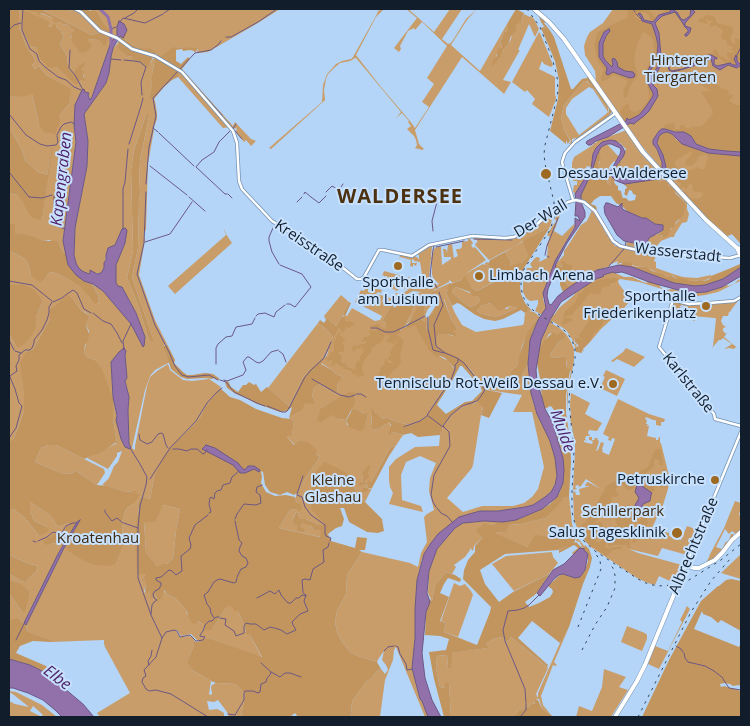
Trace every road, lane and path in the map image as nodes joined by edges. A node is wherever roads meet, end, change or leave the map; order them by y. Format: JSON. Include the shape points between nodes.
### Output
{"nodes":[{"id":1,"x":75,"y":9,"type":"edge"},
{"id":2,"x":534,"y":9,"type":"edge"},
{"id":3,"x":615,"y":115,"type":"junction"},
{"id":4,"x":574,"y":200,"type":"junction"},
{"id":5,"x":380,"y":250,"type":"joint"},
{"id":6,"x":740,"y":252,"type":"edge"},
{"id":7,"x":741,"y":297,"type":"edge"},
{"id":8,"x":741,"y":428,"type":"edge"},
{"id":9,"x":741,"y":532,"type":"edge"},
{"id":10,"x":686,"y":565,"type":"junction"},
{"id":11,"x":614,"y":717,"type":"edge"}],
"edges":[{"from":1,"to":5,"type":"main road","name":"Kreisstraße","via":[[103,33],[180,70],[234,134],[240,186],[272,221],[324,253],[358,279],[364,277]]},
{"from":2,"to":3,"type":"main road","via":[[564,39]]},
{"from":3,"to":4,"type":"main road","via":[[570,146],[565,153],[562,165]]},
{"from":3,"to":6,"type":"main road","via":[[656,166]]},
{"from":4,"to":5,"type":"main road","name":"Der Wall","via":[[514,237],[472,236],[431,244],[410,256]]},
{"from":4,"to":6,"type":"main road","name":"Wasserstadt","via":[[585,202],[595,211],[613,241],[620,245],[651,253],[730,258]]},
{"from":7,"to":8,"type":"main road","name":"Karlstraße","via":[[709,304],[673,300],[659,347],[716,420]]},
{"from":8,"to":10,"type":"main road","name":"Albrechtstraße"},
{"from":9,"to":10,"type":"main road","via":[[715,560],[697,568]]},
{"from":10,"to":11,"type":"main road","name":"Albrechtstraße","via":[[647,660]]}]}
